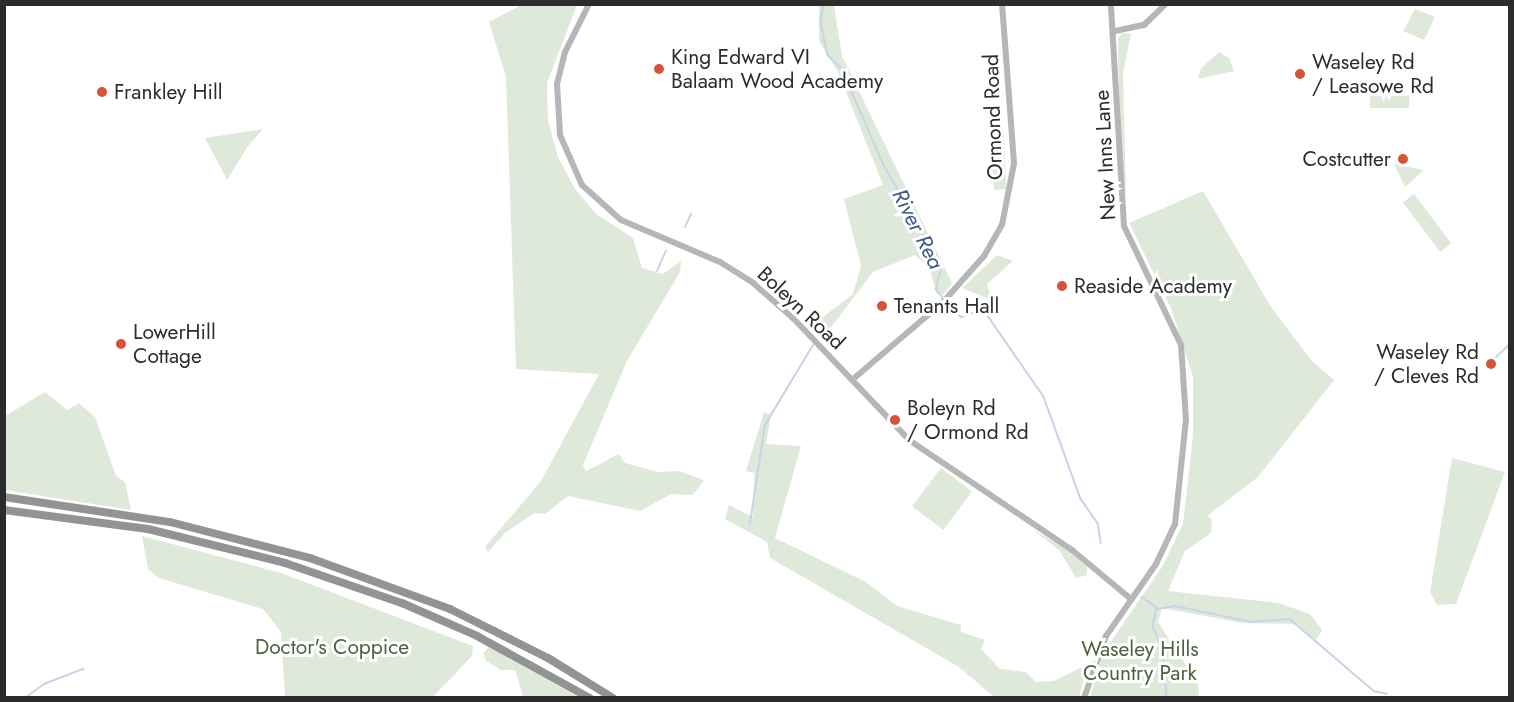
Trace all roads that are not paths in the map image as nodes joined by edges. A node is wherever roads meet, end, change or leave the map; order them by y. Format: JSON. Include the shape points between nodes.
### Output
{"nodes":[{"id":1,"x":589,"y":4,"type":"edge"},
{"id":2,"x":1002,"y":4,"type":"edge"},
{"id":3,"x":1111,"y":4,"type":"edge"},
{"id":4,"x":1166,"y":4,"type":"edge"},
{"id":5,"x":1115,"y":31,"type":"junction"},
{"id":6,"x":852,"y":380,"type":"junction"},
{"id":7,"x":4,"y":497,"type":"edge"},
{"id":8,"x":4,"y":510,"type":"edge"},
{"id":9,"x":1131,"y":599,"type":"junction"},
{"id":10,"x":590,"y":698,"type":"edge"},
{"id":11,"x":613,"y":698,"type":"edge"},
{"id":12,"x":1084,"y":698,"type":"edge"}],
"edges":[{"from":1,"to":6,"type":"street","name":"Boleyn Road","via":[[565,52],[557,84],[560,135],[582,185],[621,220],[710,258],[753,283]]},
{"from":2,"to":6,"type":"street","name":"Ormond Road","via":[[1014,163],[1002,225],[984,256],[943,302]]},
{"from":3,"to":5,"type":"street","name":"New Inns Lane"},
{"from":4,"to":5,"type":"street","via":[[1144,25]]},
{"from":5,"to":9,"type":"street","name":"New Inns Lane","via":[[1124,226],[1173,324],[1186,386],[1175,524],[1156,564]]},
{"from":6,"to":9,"type":"street","name":"Boleyn Road","via":[[924,452],[1074,552]]},
{"from":7,"to":11,"type":"highway","via":[[170,522],[310,558],[450,609],[548,658]]},
{"from":8,"to":10,"type":"highway","via":[[148,529],[285,563],[402,603],[477,636]]},
{"from":9,"to":12,"type":"street","name":"New Inns Lane","via":[[1106,636]]}]}
